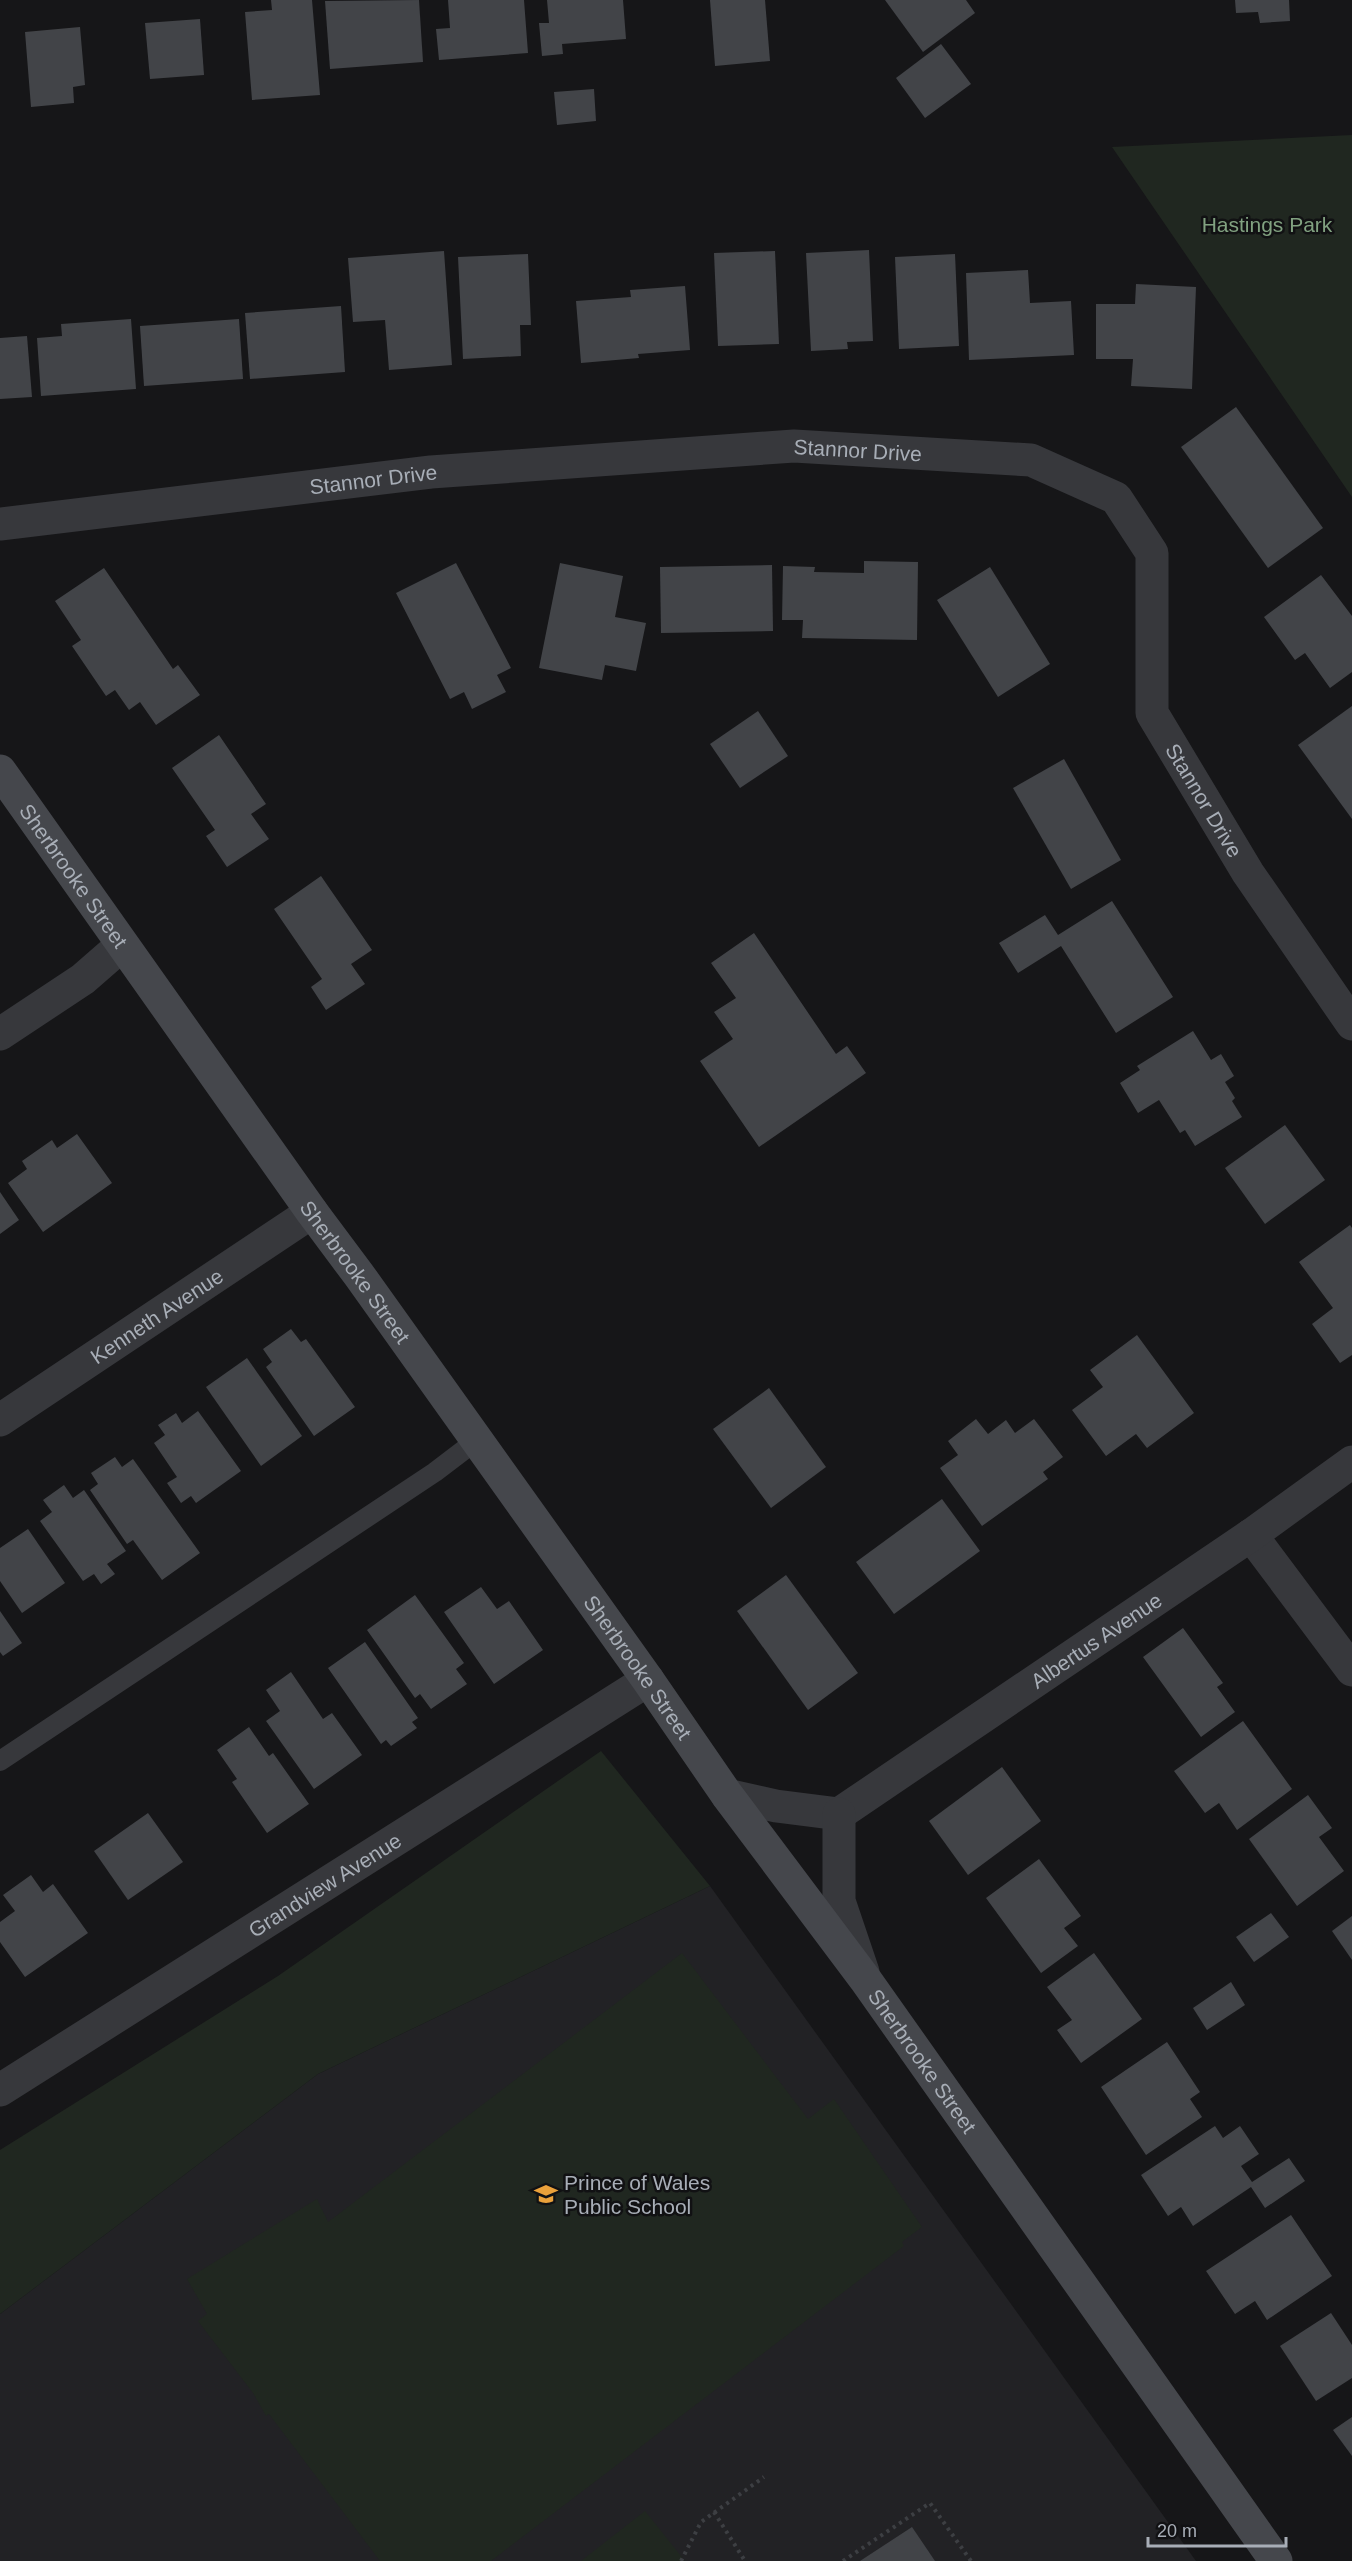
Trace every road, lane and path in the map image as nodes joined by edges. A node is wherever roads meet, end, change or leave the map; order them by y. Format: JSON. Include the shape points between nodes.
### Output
{"nodes":[{"id":1,"x":0,"y":524,"type":"edge"},
{"id":2,"x":0,"y":771,"type":"edge"},
{"id":3,"x":123,"y":945,"type":"junction"},
{"id":4,"x":1352,"y":1024,"type":"edge"},
{"id":5,"x":0,"y":1034,"type":"edge"},
{"id":6,"x":312,"y":1212,"type":"junction"},
{"id":7,"x":0,"y":1420,"type":"edge"},
{"id":8,"x":477,"y":1440,"type":"junction"},
{"id":9,"x":1352,"y":1462,"type":"edge"},
{"id":10,"x":1251,"y":1535,"type":"junction"},
{"id":11,"x":1352,"y":1670,"type":"edge"},
{"id":12,"x":648,"y":1680,"type":"junction"},
{"id":13,"x":0,"y":1761,"type":"edge"},
{"id":14,"x":727,"y":1795,"type":"junction"},
{"id":15,"x":839,"y":1814,"type":"junction"},
{"id":16,"x":865,"y":1979,"type":"junction"},
{"id":17,"x":0,"y":2090,"type":"edge"},
{"id":18,"x":764,"y":2477,"type":"dead end"},
{"id":19,"x":714,"y":2512,"type":"junction"},
{"id":20,"x":681,"y":2561,"type":"edge"},
{"id":21,"x":745,"y":2561,"type":"edge"},
{"id":22,"x":843,"y":2561,"type":"edge"},
{"id":23,"x":971,"y":2561,"type":"edge"},
{"id":24,"x":1276,"y":2561,"type":"edge"}],
"edges":[{"from":1,"to":4,"type":"street","name":"Stannor Drive","via":[[431,472],[794,446],[1030,460],[1116,498],[1152,553],[1152,713],[1248,873]]},
{"from":2,"to":3,"type":"main road","name":"Sherbrooke Street"},
{"from":3,"to":5,"type":"street","via":[[83,979]]},
{"from":3,"to":6,"type":"main road","name":"Sherbrooke Street"},
{"from":6,"to":7,"type":"street","name":"Kenneth Avenue"},
{"from":6,"to":8,"type":"main road","name":"Sherbrooke Street"},
{"from":8,"to":12,"type":"main road","name":"Sherbrooke Street"},
{"from":8,"to":13,"type":"lane","via":[[435,1472]]},
{"from":9,"to":10,"type":"street","name":"Albertus Avenue"},
{"from":10,"to":11,"type":"street"},
{"from":10,"to":15,"type":"street","name":"Albertus Avenue"},
{"from":12,"to":14,"type":"main road","name":"Sherbrooke Street"},
{"from":12,"to":17,"type":"street","name":"Grandview Avenue"},
{"from":14,"to":15,"type":"street"},
{"from":14,"to":16,"type":"main road","name":"Sherbrooke Street"},
{"from":15,"to":16,"type":"street","via":[[839,1901]]},
{"from":16,"to":24,"type":"main road","name":"Sherbrooke Street"},
{"from":18,"to":19,"type":"path"},
{"from":19,"to":20,"type":"path","via":[[701,2522]]},
{"from":19,"to":21,"type":"path"},
{"from":22,"to":23,"type":"path","via":[[930,2503]]}]}
